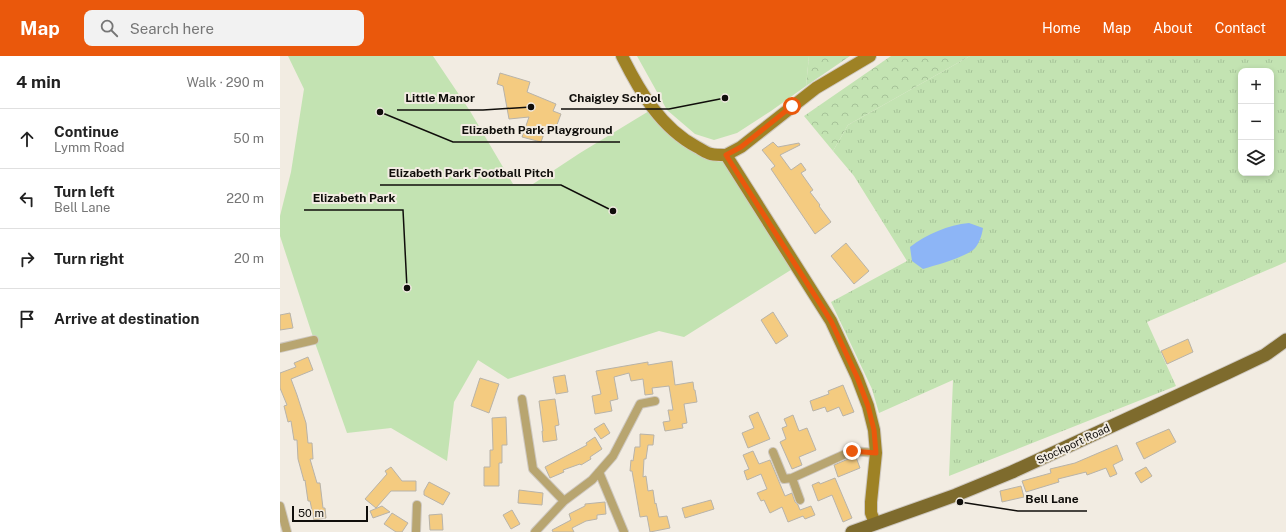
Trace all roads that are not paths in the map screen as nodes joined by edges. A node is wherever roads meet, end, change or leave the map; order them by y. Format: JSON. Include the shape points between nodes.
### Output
{"nodes":[{"id":1,"x":622,"y":56,"type":"edge"},
{"id":2,"x":870,"y":56,"type":"edge"},
{"id":3,"x":726,"y":155,"type":"junction"},
{"id":4,"x":314,"y":340,"type":"dead end"},
{"id":5,"x":1286,"y":340,"type":"edge"},
{"id":6,"x":280,"y":348,"type":"edge"},
{"id":7,"x":522,"y":399,"type":"dead end"},
{"id":8,"x":655,"y":401,"type":"dead end"},
{"id":9,"x":773,"y":452,"type":"dead end"},
{"id":10,"x":876,"y":453,"type":"junction"},
{"id":11,"x":599,"y":472,"type":"junction"},
{"id":12,"x":792,"y":478,"type":"junction"},
{"id":13,"x":800,"y":500,"type":"dead end"},
{"id":14,"x":564,"y":501,"type":"junction"},
{"id":15,"x":417,"y":505,"type":"dead end"},
{"id":16,"x":280,"y":506,"type":"edge"},
{"id":17,"x":875,"y":523,"type":"junction"},
{"id":18,"x":856,"y":531,"type":"edge"},
{"id":19,"x":287,"y":532,"type":"edge"},
{"id":20,"x":416,"y":532,"type":"edge"},
{"id":21,"x":535,"y":532,"type":"edge"},
{"id":22,"x":624,"y":532,"type":"edge"}],
"edges":[{"from":1,"to":3,"type":"street","via":[[654,110],[672,130],[710,154]]},
{"from":2,"to":3,"type":"street","via":[[816,88],[741,147]]},
{"from":3,"to":10,"type":"street","via":[[831,321],[868,406]]},
{"from":4,"to":6,"type":"street"},
{"from":5,"to":17,"type":"main road","name":"Stockport Road","via":[[1264,355],[1227,373],[1012,472],[956,495]]},
{"from":7,"to":14,"type":"street","via":[[533,469]]},
{"from":8,"to":11,"type":"street","via":[[640,404],[614,456]]},
{"from":9,"to":12,"type":"street","via":[[784,479]]},
{"from":10,"to":12,"type":"street","via":[[852,451]]},
{"from":10,"to":17,"type":"street","via":[[871,502],[871,513]]},
{"from":11,"to":14,"type":"street"},
{"from":11,"to":22,"type":"street"},
{"from":12,"to":13,"type":"street"},
{"from":14,"to":21,"type":"street"},
{"from":15,"to":20,"type":"street"},
{"from":16,"to":19,"type":"street"},
{"from":17,"to":18,"type":"main road","name":"Stockport Road"}]}
